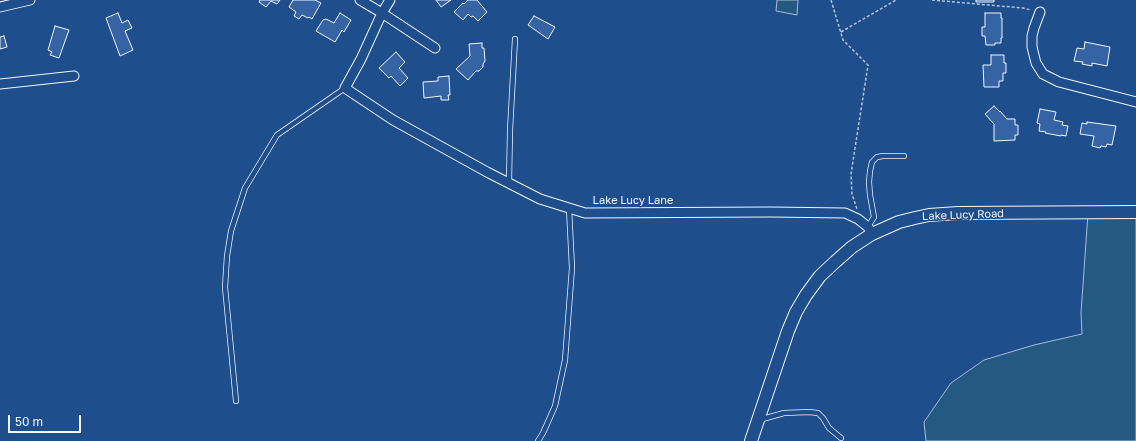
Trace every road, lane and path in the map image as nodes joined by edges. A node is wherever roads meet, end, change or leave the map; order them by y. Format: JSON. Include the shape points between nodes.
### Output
{"nodes":[{"id":1,"x":30,"y":0,"type":"edge"},
{"id":2,"x":360,"y":0,"type":"edge"},
{"id":3,"x":390,"y":0,"type":"edge"},
{"id":4,"x":831,"y":0,"type":"edge"},
{"id":5,"x":896,"y":0,"type":"edge"},
{"id":6,"x":932,"y":0,"type":"edge"},
{"id":7,"x":0,"y":7,"type":"edge"},
{"id":8,"x":1023,"y":8,"type":"dead end"},
{"id":9,"x":1040,"y":12,"type":"dead end"},
{"id":10,"x":382,"y":13,"type":"junction"},
{"id":11,"x":841,"y":32,"type":"junction"},
{"id":12,"x":515,"y":39,"type":"dead end"},
{"id":13,"x":435,"y":48,"type":"dead end"},
{"id":14,"x":74,"y":76,"type":"dead end"},
{"id":15,"x":0,"y":84,"type":"edge"},
{"id":16,"x":345,"y":88,"type":"junction"},
{"id":17,"x":1136,"y":102,"type":"edge"},
{"id":18,"x":904,"y":156,"type":"dead end"},
{"id":19,"x":509,"y":183,"type":"junction"},
{"id":20,"x":569,"y":208,"type":"junction"},
{"id":21,"x":1136,"y":212,"type":"edge"},
{"id":22,"x":858,"y":219,"type":"junction"},
{"id":23,"x":870,"y":231,"type":"junction"},
{"id":24,"x":236,"y":401,"type":"dead end"},
{"id":25,"x":758,"y":421,"type":"junction"},
{"id":26,"x":841,"y":438,"type":"dead end"},
{"id":27,"x":538,"y":441,"type":"edge"},
{"id":28,"x":751,"y":441,"type":"edge"}],
"edges":[{"from":1,"to":7,"type":"street"},
{"from":2,"to":10,"type":"street"},
{"from":3,"to":10,"type":"street"},
{"from":4,"to":11,"type":"path"},
{"from":5,"to":11,"type":"path"},
{"from":6,"to":8,"type":"path"},
{"from":9,"to":17,"type":"street","via":[[1032,36],[1032,47],[1036,63],[1043,74],[1059,82]]},
{"from":10,"to":13,"type":"street"},
{"from":10,"to":16,"type":"street"},
{"from":11,"to":22,"type":"path","via":[[843,40],[868,65],[851,174],[852,194],[858,210]]},
{"from":12,"to":19,"type":"lane"},
{"from":14,"to":15,"type":"street"},
{"from":16,"to":19,"type":"street","name":"Lake Lucy Lane","via":[[393,120]]},
{"from":16,"to":24,"type":"lane","via":[[277,135],[244,188],[231,231],[225,287]]},
{"from":18,"to":23,"type":"lane","via":[[883,156],[872,162],[869,182],[874,217]]},
{"from":19,"to":20,"type":"street","name":"Lake Lucy Lane","via":[[540,199]]},
{"from":20,"to":22,"type":"street","name":"Lake Lucy Lane","via":[[585,213],[845,213]]},
{"from":20,"to":27,"type":"lane","via":[[572,268],[565,360],[555,406]]},
{"from":21,"to":23,"type":"street","name":"Lake Lucy Road","via":[[929,215]]},
{"from":22,"to":23,"type":"street","name":"Lake Lucy Lane"},
{"from":23,"to":25,"type":"street","name":"Lake Lucy Road","via":[[820,276],[806,295],[788,331]]},
{"from":25,"to":26,"type":"lane","via":[[784,413],[818,413],[829,428]]},
{"from":25,"to":28,"type":"street","name":"Lake Lucy Road"}]}
